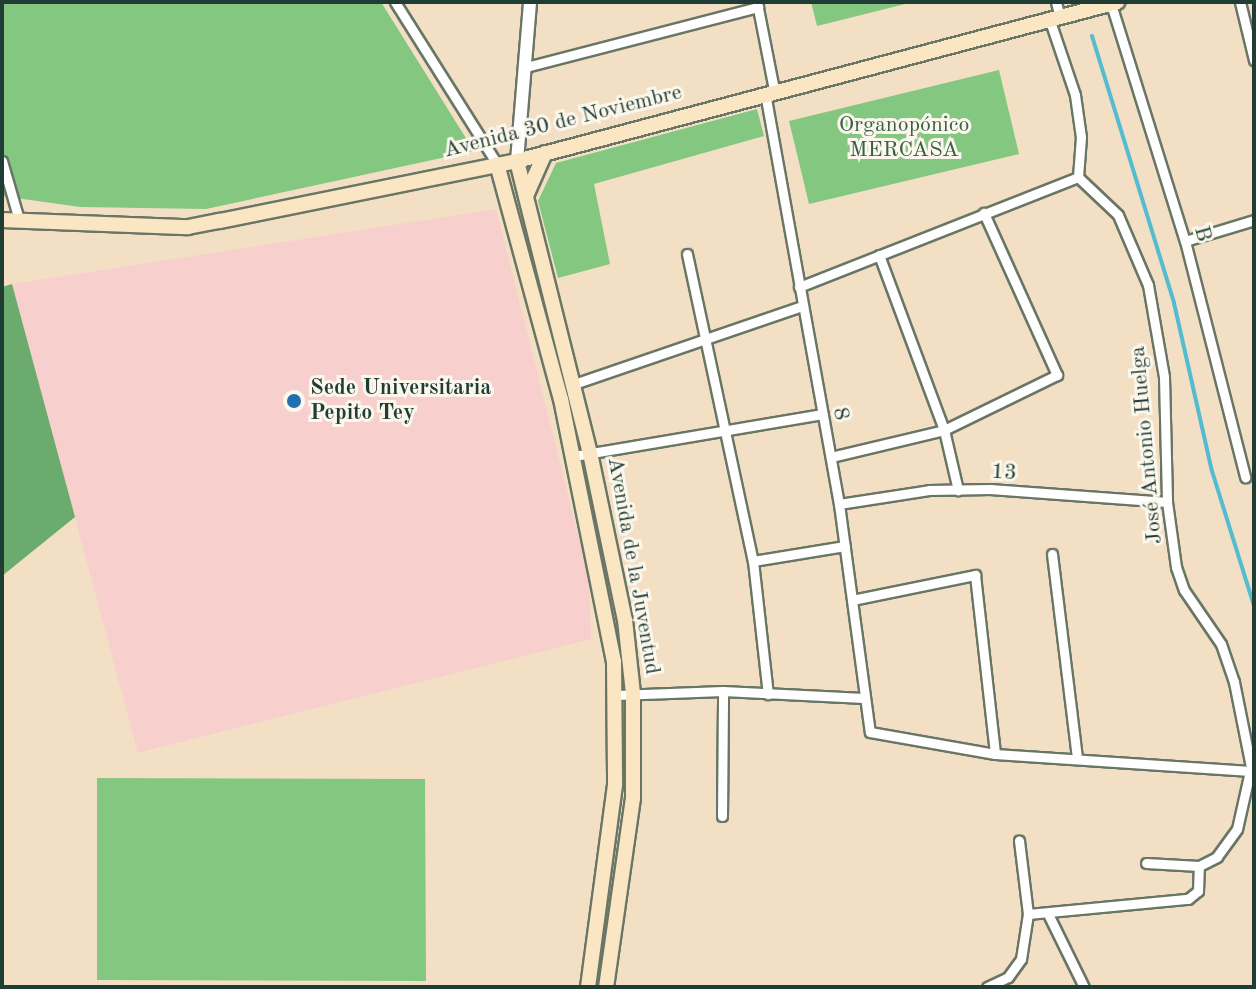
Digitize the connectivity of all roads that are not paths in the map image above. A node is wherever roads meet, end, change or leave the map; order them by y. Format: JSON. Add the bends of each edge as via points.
{"nodes":[{"id":1,"x":395,"y":2,"type":"edge"},
{"id":2,"x":530,"y":2,"type":"edge"},
{"id":3,"x":1056,"y":2,"type":"edge"},
{"id":4,"x":1240,"y":2,"type":"edge"},
{"id":5,"x":1114,"y":3,"type":"edge"},
{"id":6,"x":758,"y":5,"type":"edge"},
{"id":7,"x":1055,"y":19,"type":"junction"},
{"id":8,"x":1254,"y":60,"type":"edge"},
{"id":9,"x":526,"y":67,"type":"junction"},
{"id":10,"x":769,"y":91,"type":"junction"},
{"id":11,"x":545,"y":153,"type":"junction"},
{"id":12,"x":2,"y":161,"type":"edge"},
{"id":13,"x":517,"y":161,"type":"junction"},
{"id":14,"x":497,"y":164,"type":"junction"},
{"id":15,"x":471,"y":170,"type":"junction"},
{"id":16,"x":1078,"y":177,"type":"junction"},
{"id":17,"x":503,"y":188,"type":"junction"},
{"id":18,"x":526,"y":197,"type":"junction"},
{"id":19,"x":984,"y":213,"type":"junction"},
{"id":20,"x":9,"y":219,"type":"edge"},
{"id":21,"x":1254,"y":220,"type":"edge"},
{"id":22,"x":1185,"y":241,"type":"junction"},
{"id":23,"x":687,"y":254,"type":"dead end"},
{"id":24,"x":879,"y":255,"type":"junction"},
{"id":25,"x":799,"y":287,"type":"junction"},
{"id":26,"x":802,"y":306,"type":"junction"},
{"id":27,"x":706,"y":342,"type":"junction"},
{"id":28,"x":574,"y":384,"type":"junction"},
{"id":29,"x":822,"y":414,"type":"junction"},
{"id":30,"x":726,"y":428,"type":"junction"},
{"id":31,"x":944,"y":430,"type":"junction"},
{"id":32,"x":590,"y":453,"type":"junction"},
{"id":33,"x":574,"y":456,"type":"junction"},
{"id":34,"x":831,"y":457,"type":"junction"},
{"id":35,"x":1245,"y":477,"type":"dead end"},
{"id":36,"x":958,"y":490,"type":"junction"},
{"id":37,"x":1167,"y":502,"type":"junction"},
{"id":38,"x":839,"y":504,"type":"junction"},
{"id":39,"x":845,"y":546,"type":"junction"},
{"id":40,"x":1052,"y":554,"type":"dead end"},
{"id":41,"x":753,"y":561,"type":"junction"},
{"id":42,"x":852,"y":600,"type":"junction"},
{"id":43,"x":625,"y":620,"type":"junction"},
{"id":44,"x":609,"y":622,"type":"junction"},
{"id":45,"x":723,"y":691,"type":"junction"},
{"id":46,"x":633,"y":694,"type":"junction"},
{"id":47,"x":768,"y":694,"type":"junction"},
{"id":48,"x":617,"y":695,"type":"junction"},
{"id":49,"x":864,"y":698,"type":"junction"},
{"id":50,"x":995,"y":754,"type":"junction"},
{"id":51,"x":1077,"y":758,"type":"junction"},
{"id":52,"x":1250,"y":771,"type":"junction"},
{"id":53,"x":1254,"y":782,"type":"edge"},
{"id":54,"x":722,"y":816,"type":"dead end"},
{"id":55,"x":1019,"y":841,"type":"dead end"},
{"id":56,"x":1146,"y":863,"type":"dead end"},
{"id":57,"x":1199,"y":866,"type":"junction"},
{"id":58,"x":1028,"y":914,"type":"junction"},
{"id":59,"x":1049,"y":916,"type":"junction"},
{"id":60,"x":588,"y":987,"type":"edge"},
{"id":61,"x":606,"y":987,"type":"edge"},
{"id":62,"x":987,"y":987,"type":"edge"},
{"id":63,"x":1084,"y":987,"type":"edge"}],
"edges":[{"from":1,"to":14,"type":"street"},
{"from":2,"to":9,"type":"street"},
{"from":3,"to":7,"type":"street"},
{"from":4,"to":8,"type":"street"},
{"from":5,"to":7,"type":"main road","name":"Avenida 30 de Noviembre"},
{"from":5,"to":22,"type":"street","name":"B"},
{"from":6,"to":9,"type":"street"},
{"from":6,"to":10,"type":"street","name":"8"},
{"from":7,"to":10,"type":"main road","name":"Avenida 30 de Noviembre"},
{"from":7,"to":16,"type":"street","via":[[1075,95],[1081,137]]},
{"from":9,"to":13,"type":"street"},
{"from":10,"to":11,"type":"main road","name":"Avenida 30 de Noviembre"},
{"from":10,"to":25,"type":"street","name":"8"},
{"from":11,"to":13,"type":"main road","name":"Avenida 30 de Noviembre"},
{"from":11,"to":18,"type":"main road"},
{"from":12,"to":20,"type":"street"},
{"from":13,"to":14,"type":"main road","name":"Avenida 30 de Noviembre"},
{"from":13,"to":18,"type":"main road","name":"Avenida de la Juventud"},
{"from":14,"to":15,"type":"main road","name":"Avenida 30 de Noviembre"},
{"from":14,"to":17,"type":"main road","name":"Avenida de la Juventud"},
{"from":15,"to":17,"type":"main road"},
{"from":15,"to":20,"type":"main road","name":"Avenida 30 de Noviembre","via":[[188,227]]},
{"from":16,"to":19,"type":"street"},
{"from":16,"to":37,"type":"street","name":"José Antonio Huelga","via":[[1118,215],[1148,285],[1164,377]]},
{"from":17,"to":33,"type":"main road","name":"Avenida de la Juventud"},
{"from":18,"to":28,"type":"main road","name":"Avenida de la Juventud"},
{"from":19,"to":24,"type":"street"},
{"from":19,"to":31,"type":"street","via":[[1057,375]]},
{"from":21,"to":22,"type":"street"},
{"from":22,"to":35,"type":"street","name":"B"},
{"from":23,"to":27,"type":"street"},
{"from":24,"to":25,"type":"street"},
{"from":24,"to":31,"type":"street"},
{"from":25,"to":26,"type":"street","name":"8"},
{"from":26,"to":27,"type":"street"},
{"from":26,"to":29,"type":"street","name":"8"},
{"from":27,"to":28,"type":"street"},
{"from":27,"to":30,"type":"street"},
{"from":28,"to":32,"type":"main road","name":"Avenida de la Juventud"},
{"from":29,"to":30,"type":"street"},
{"from":29,"to":34,"type":"street","name":"8"},
{"from":30,"to":32,"type":"street"},
{"from":30,"to":41,"type":"street"},
{"from":31,"to":34,"type":"street"},
{"from":31,"to":36,"type":"street"},
{"from":32,"to":33,"type":"street"},
{"from":32,"to":43,"type":"main road","name":"Avenida de la Juventud"},
{"from":33,"to":44,"type":"main road","name":"Avenida de la Juventud"},
{"from":34,"to":38,"type":"street","name":"8"},
{"from":36,"to":37,"type":"street","name":"13"},
{"from":36,"to":38,"type":"street","name":"13"},
{"from":37,"to":52,"type":"street","name":"José Antonio Huelga","via":[[1184,590],[1221,644],[1234,682]]},
{"from":38,"to":39,"type":"street","name":"8"},
{"from":39,"to":41,"type":"street"},
{"from":39,"to":42,"type":"street","name":"8"},
{"from":40,"to":51,"type":"street"},
{"from":41,"to":47,"type":"street"},
{"from":42,"to":49,"type":"street","name":"8"},
{"from":42,"to":50,"type":"street","via":[[975,575]]},
{"from":43,"to":44,"type":"main road"},
{"from":43,"to":46,"type":"main road","name":"Avenida de la Juventud"},
{"from":44,"to":48,"type":"main road","name":"Avenida de la Juventud"},
{"from":45,"to":46,"type":"street"},
{"from":45,"to":47,"type":"street"},
{"from":45,"to":54,"type":"street"},
{"from":46,"to":48,"type":"street"},
{"from":46,"to":61,"type":"main road","name":"Avenida de la Juventud","via":[[633,798]]},
{"from":47,"to":49,"type":"street"},
{"from":48,"to":60,"type":"main road","name":"Avenida de la Juventud","via":[[615,785]]},
{"from":49,"to":50,"type":"street","name":"8","via":[[865,722],[880,737]]},
{"from":50,"to":51,"type":"street"},
{"from":51,"to":52,"type":"street"},
{"from":52,"to":53,"type":"street","name":"José Antonio Huelga"},
{"from":52,"to":57,"type":"street","via":[[1233,838],[1217,857]]},
{"from":55,"to":58,"type":"street"},
{"from":56,"to":57,"type":"street"},
{"from":57,"to":59,"type":"street","via":[[1198,891],[1188,899]]},
{"from":58,"to":59,"type":"street"},
{"from":58,"to":62,"type":"street","via":[[1021,959],[1008,977]]},
{"from":59,"to":63,"type":"street"}]}
